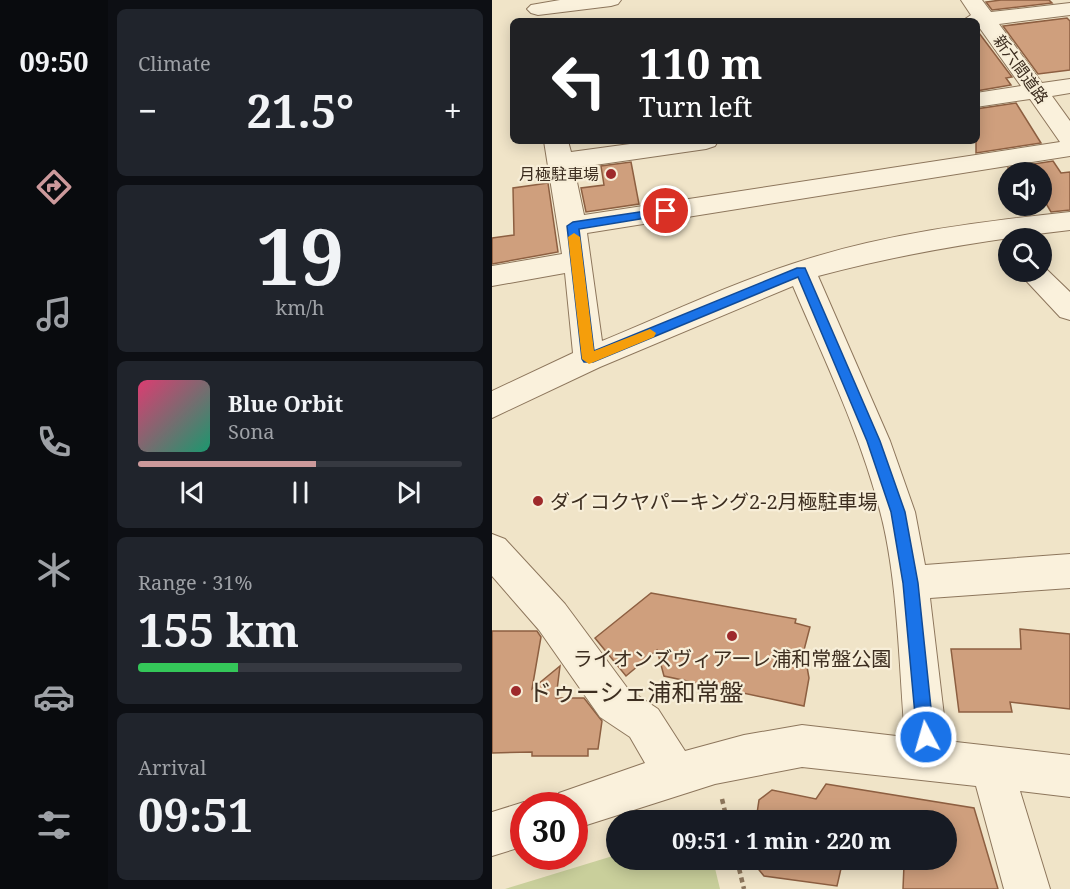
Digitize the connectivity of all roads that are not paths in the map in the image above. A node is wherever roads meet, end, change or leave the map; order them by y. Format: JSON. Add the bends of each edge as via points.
{"nodes":[{"id":1,"x":610,"y":0,"type":"edge"},
{"id":2,"x":971,"y":0,"type":"edge"},
{"id":3,"x":1070,"y":9,"type":"edge"},
{"id":4,"x":538,"y":10,"type":"edge"},
{"id":5,"x":978,"y":18,"type":"edge"},
{"id":6,"x":980,"y":20,"type":"edge"},
{"id":7,"x":980,"y":21,"type":"edge"},
{"id":8,"x":1070,"y":86,"type":"edge"},
{"id":9,"x":1036,"y":91,"type":"junction"},
{"id":10,"x":980,"y":99,"type":"edge"},
{"id":11,"x":1070,"y":138,"type":"edge"},
{"id":12,"x":662,"y":144,"type":"edge"},
{"id":13,"x":1070,"y":148,"type":"edge"},
{"id":14,"x":558,"y":151,"type":"edge"},
{"id":15,"x":1070,"y":221,"type":"edge"},
{"id":16,"x":573,"y":226,"type":"junction"},
{"id":17,"x":1042,"y":228,"type":"edge"},
{"id":18,"x":998,"y":239,"type":"edge"},
{"id":19,"x":577,"y":261,"type":"junction"},
{"id":20,"x":801,"y":271,"type":"junction"},
{"id":21,"x":492,"y":276,"type":"edge"},
{"id":22,"x":1042,"y":282,"type":"edge"},
{"id":23,"x":1070,"y":309,"type":"edge"},
{"id":24,"x":589,"y":359,"type":"junction"},
{"id":25,"x":492,"y":405,"type":"edge"},
{"id":26,"x":492,"y":550,"type":"edge"},
{"id":27,"x":1070,"y":571,"type":"edge"},
{"id":28,"x":910,"y":583,"type":"junction"},
{"id":29,"x":928,"y":759,"type":"junction"},
{"id":30,"x":992,"y":767,"type":"junction"},
{"id":31,"x":676,"y":774,"type":"junction"},
{"id":32,"x":1070,"y":776,"type":"edge"},
{"id":33,"x":588,"y":803,"type":"edge"},
{"id":34,"x":510,"y":828,"type":"edge"},
{"id":35,"x":492,"y":834,"type":"edge"},
{"id":36,"x":1027,"y":889,"type":"edge"}],
"edges":[{"from":1,"to":4,"type":"street"},
{"from":2,"to":5,"type":"street","name":"新六間道路"},
{"from":3,"to":6,"type":"street"},
{"from":7,"to":9,"type":"street","name":"新六間道路"},
{"from":8,"to":9,"type":"street"},
{"from":9,"to":10,"type":"street"},
{"from":9,"to":11,"type":"street","name":"新六間道路"},
{"from":12,"to":14,"type":"street"},
{"from":13,"to":16,"type":"street"},
{"from":14,"to":16,"type":"street"},
{"from":15,"to":17,"type":"street"},
{"from":16,"to":19,"type":"street"},
{"from":18,"to":20,"type":"street","via":[[868,253]]},
{"from":19,"to":21,"type":"street"},
{"from":19,"to":24,"type":"street"},
{"from":20,"to":24,"type":"street"},
{"from":20,"to":28,"type":"street","via":[[874,441],[898,512]]},
{"from":22,"to":23,"type":"street"},
{"from":24,"to":25,"type":"street"},
{"from":26,"to":31,"type":"street","via":[[552,617],[614,703],[644,723]]},
{"from":27,"to":28,"type":"street"},
{"from":28,"to":29,"type":"street"},
{"from":29,"to":30,"type":"street"},
{"from":29,"to":31,"type":"street","via":[[802,746],[767,750]]},
{"from":30,"to":32,"type":"street"},
{"from":30,"to":36,"type":"street"},
{"from":31,"to":33,"type":"street"},
{"from":34,"to":35,"type":"street"}]}
